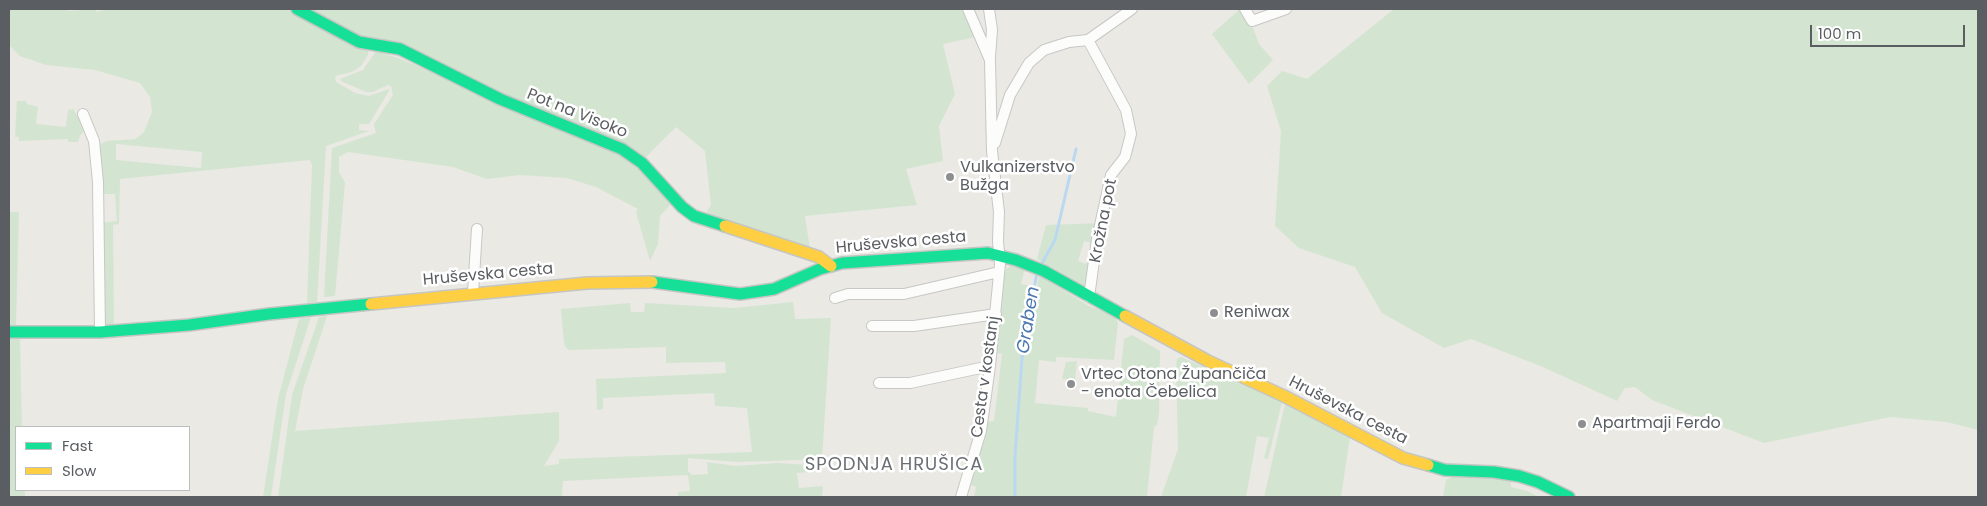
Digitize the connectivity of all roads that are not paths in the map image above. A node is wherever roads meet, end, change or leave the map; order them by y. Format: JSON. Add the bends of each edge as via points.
{"nodes":[{"id":1,"x":297,"y":9,"type":"edge"},
{"id":2,"x":968,"y":9,"type":"edge"},
{"id":3,"x":989,"y":9,"type":"edge"},
{"id":4,"x":1132,"y":9,"type":"edge"},
{"id":5,"x":1246,"y":9,"type":"edge"},
{"id":6,"x":1286,"y":9,"type":"edge"},
{"id":7,"x":1123,"y":12,"type":"edge"},
{"id":8,"x":1088,"y":40,"type":"junction"},
{"id":9,"x":990,"y":60,"type":"junction"},
{"id":10,"x":83,"y":114,"type":"dead end"},
{"id":11,"x":992,"y":151,"type":"junction"},
{"id":12,"x":477,"y":229,"type":"dead end"},
{"id":13,"x":999,"y":255,"type":"junction"},
{"id":14,"x":831,"y":266,"type":"junction"},
{"id":15,"x":999,"y":272,"type":"junction"},
{"id":16,"x":473,"y":293,"type":"junction"},
{"id":17,"x":1089,"y":297,"type":"junction"},
{"id":18,"x":836,"y":298,"type":"dead end"},
{"id":19,"x":996,"y":314,"type":"junction"},
{"id":20,"x":872,"y":326,"type":"dead end"},
{"id":21,"x":9,"y":332,"type":"edge"},
{"id":22,"x":100,"y":332,"type":"junction"},
{"id":23,"x":990,"y":366,"type":"junction"},
{"id":24,"x":879,"y":383,"type":"dead end"},
{"id":25,"x":962,"y":497,"type":"edge"},
{"id":26,"x":1569,"y":497,"type":"edge"}],
"edges":[{"from":1,"to":14,"type":"street","name":"Pot na Visoko","via":[[359,42],[400,49],[500,100],[622,149],[642,163],[694,216],[819,257]]},
{"from":2,"to":9,"type":"street"},
{"from":3,"to":9,"type":"street","via":[[992,30]]},
{"from":4,"to":7,"type":"street"},
{"from":5,"to":6,"type":"street","via":[[1252,22]]},
{"from":7,"to":8,"type":"street"},
{"from":8,"to":11,"type":"street","via":[[1044,50],[1029,62],[1010,95]]},
{"from":8,"to":17,"type":"street","name":"Krožna pot","via":[[1126,110],[1131,134],[1125,157],[1111,175]]},
{"from":9,"to":11,"type":"street"},
{"from":10,"to":22,"type":"street","via":[[94,141],[98,182]]},
{"from":11,"to":13,"type":"street","via":[[999,212]]},
{"from":12,"to":16,"type":"street"},
{"from":13,"to":14,"type":"street","name":"Hruševska cesta","via":[[978,252]]},
{"from":13,"to":15,"type":"street","name":"Cesta v kostanj"},
{"from":13,"to":17,"type":"street","name":"Hruševska cesta","via":[[1040,269]]},
{"from":14,"to":16,"type":"street","name":"Hruševska cesta","via":[[774,289],[740,294],[636,281]]},
{"from":15,"to":18,"type":"street","via":[[904,294],[848,294]]},
{"from":15,"to":19,"type":"street","name":"Cesta v kostanj"},
{"from":16,"to":22,"type":"street","name":"Hruševska cesta"},
{"from":17,"to":26,"type":"street","name":"Hruševska cesta","via":[[1208,361],[1403,458],[1444,470],[1524,477]]},
{"from":19,"to":20,"type":"street","via":[[914,326]]},
{"from":19,"to":23,"type":"street","name":"Cesta v kostanj"},
{"from":21,"to":22,"type":"street","name":"Hruševska cesta"},
{"from":23,"to":24,"type":"street","via":[[910,383]]},
{"from":23,"to":25,"type":"street","name":"Cesta v kostanj","via":[[980,431]]}]}
